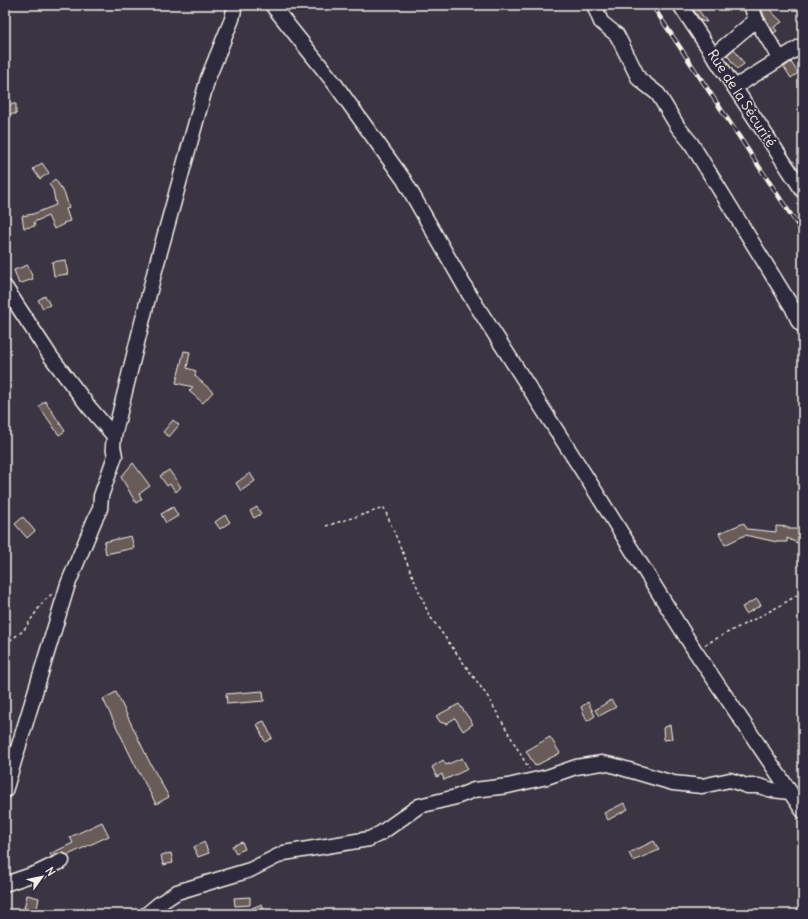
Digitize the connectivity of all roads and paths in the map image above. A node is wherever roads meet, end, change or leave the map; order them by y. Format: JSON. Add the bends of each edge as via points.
{"nodes":[{"id":1,"x":236,"y":5,"type":"edge"},
{"id":2,"x":272,"y":5,"type":"edge"},
{"id":3,"x":594,"y":5,"type":"edge"},
{"id":4,"x":680,"y":5,"type":"edge"},
{"id":5,"x":751,"y":5,"type":"edge"},
{"id":6,"x":756,"y":20,"type":"junction"},
{"id":7,"x":803,"y":45,"type":"edge"},
{"id":8,"x":714,"y":55,"type":"junction"},
{"id":9,"x":780,"y":59,"type":"junction"},
{"id":10,"x":735,"y":87,"type":"junction"},
{"id":11,"x":803,"y":191,"type":"edge"},
{"id":12,"x":5,"y":287,"type":"edge"},
{"id":13,"x":803,"y":326,"type":"edge"},
{"id":14,"x":114,"y":436,"type":"junction"},
{"id":15,"x":326,"y":526,"type":"dead end"},
{"id":16,"x":68,"y":584,"type":"junction"},
{"id":17,"x":803,"y":591,"type":"edge"},
{"id":18,"x":5,"y":644,"type":"edge"},
{"id":19,"x":695,"y":651,"type":"junction"},
{"id":20,"x":535,"y":780,"type":"junction"},
{"id":21,"x":5,"y":791,"type":"edge"},
{"id":22,"x":790,"y":792,"type":"junction"},
{"id":23,"x":803,"y":811,"type":"edge"},
{"id":24,"x":62,"y":861,"type":"dead end"},
{"id":25,"x":5,"y":884,"type":"edge"},
{"id":26,"x":147,"y":914,"type":"edge"}],
"edges":[{"from":1,"to":14,"type":"street","via":[[206,85],[155,270]]},
{"from":2,"to":19,"type":"street","via":[[335,84],[404,180],[469,294]]},
{"from":3,"to":13,"type":"street","via":[[601,22],[617,35],[639,79],[658,94],[678,128],[691,143]]},
{"from":4,"to":8,"type":"street","name":"Rue de la Sécurité"},
{"from":5,"to":6,"type":"street"},
{"from":6,"to":8,"type":"street"},
{"from":6,"to":9,"type":"street"},
{"from":7,"to":9,"type":"street"},
{"from":8,"to":10,"type":"street","name":"Rue de la Sécurité"},
{"from":9,"to":10,"type":"street"},
{"from":10,"to":11,"type":"street","name":"Rue de la Sécurité"},
{"from":12,"to":14,"type":"street","via":[[51,357]]},
{"from":14,"to":16,"type":"street","via":[[115,456],[101,496],[100,509]]},
{"from":15,"to":20,"type":"path","via":[[384,508],[429,615],[488,697]]},
{"from":16,"to":18,"type":"path","via":[[56,590],[43,602],[23,631]]},
{"from":16,"to":21,"type":"street"},
{"from":17,"to":19,"type":"path","via":[[777,608]]},
{"from":19,"to":22,"type":"street"},
{"from":20,"to":22,"type":"street","via":[[576,767],[602,763],[673,783],[702,786],[730,780],[747,786]]},
{"from":20,"to":26,"type":"street","via":[[474,790],[420,806],[369,839],[284,853],[250,870],[177,892]]},
{"from":22,"to":23,"type":"street"},
{"from":24,"to":25,"type":"street"}]}
